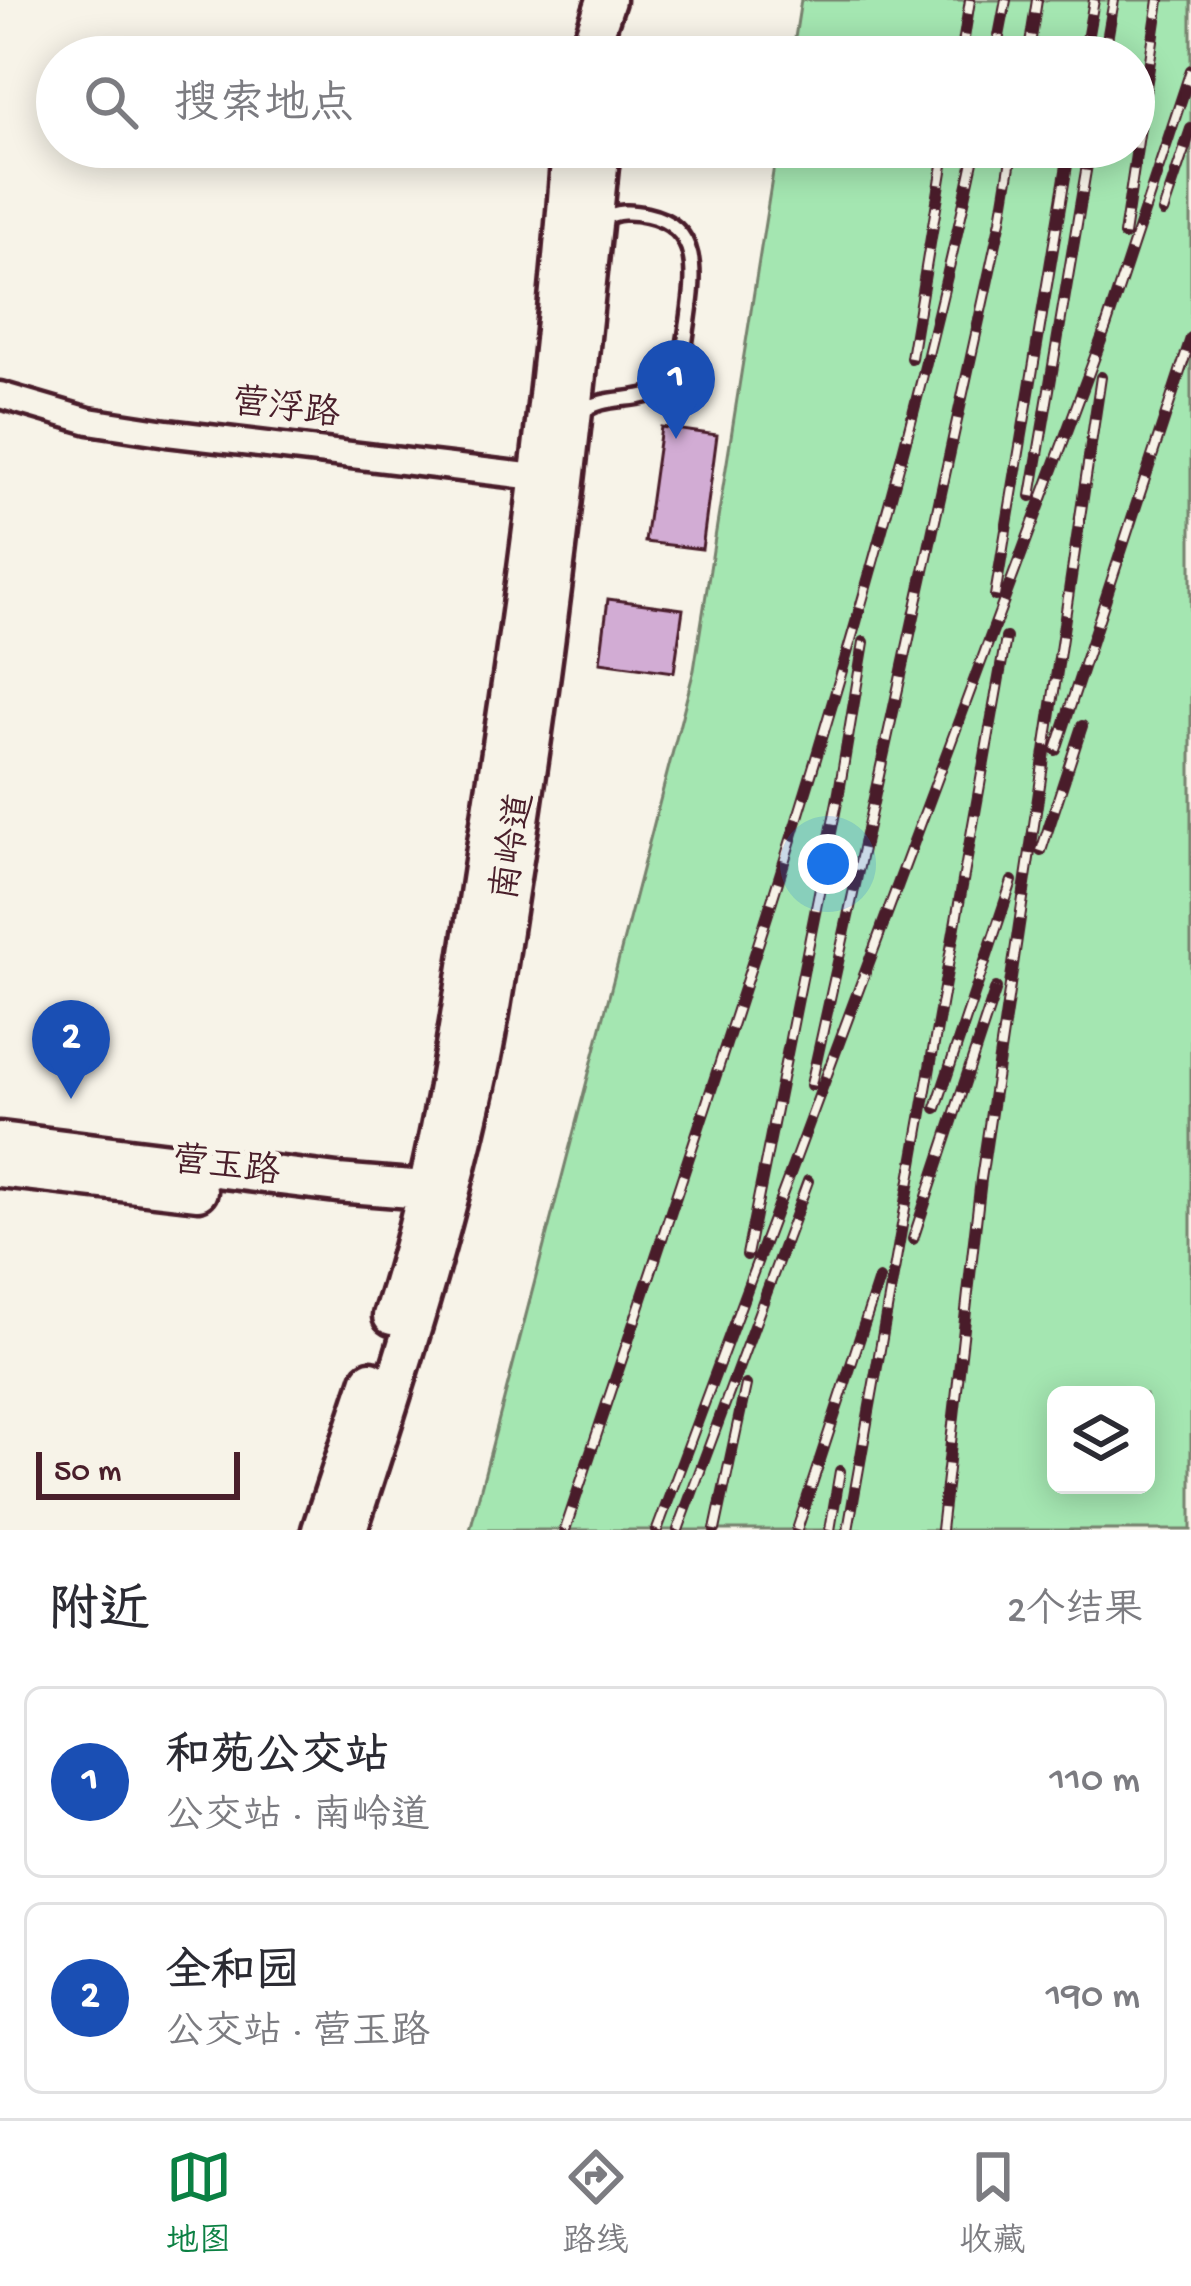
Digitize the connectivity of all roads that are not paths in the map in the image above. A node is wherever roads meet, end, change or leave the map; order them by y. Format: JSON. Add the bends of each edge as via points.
{"nodes":[{"id":1,"x":609,"y":0,"type":"edge"},
{"id":2,"x":595,"y":36,"type":"edge"},
{"id":3,"x":610,"y":36,"type":"edge"},
{"id":4,"x":569,"y":168,"type":"edge"},
{"id":5,"x":599,"y":168,"type":"edge"},
{"id":6,"x":593,"y":226,"type":"junction"},
{"id":7,"x":558,"y":308,"type":"junction"},
{"id":8,"x":0,"y":395,"type":"edge"},
{"id":9,"x":573,"y":423,"type":"junction"},
{"id":10,"x":552,"y":479,"type":"junction"},
{"id":11,"x":457,"y":1110,"type":"junction"},
{"id":12,"x":0,"y":1142,"type":"edge"},
{"id":13,"x":0,"y":1168,"type":"edge"},
{"id":14,"x":334,"y":1194,"type":"junction"},
{"id":15,"x":431,"y":1196,"type":"junction"},
{"id":16,"x":321,"y":1530,"type":"edge"},
{"id":17,"x":348,"y":1530,"type":"edge"}],
"edges":[{"from":1,"to":2,"type":"street"},
{"from":1,"to":3,"type":"street"},
{"from":4,"to":7,"type":"street","name":"南岭道"},
{"from":5,"to":6,"type":"street","name":"南岭道"},
{"from":6,"to":7,"type":"lane"},
{"from":6,"to":9,"type":"street","name":"南岭道"},
{"from":6,"to":9,"type":"lane","via":[[617,212],[658,218],[686,242],[695,271],[673,377],[652,395],[596,402]]},
{"from":7,"to":10,"type":"street","name":"南岭道"},
{"from":8,"to":10,"type":"street","name":"营浮路","via":[[167,433]]},
{"from":9,"to":10,"type":"street","name":"南岭道"},
{"from":10,"to":11,"type":"street","name":"南岭道","via":[[503,745]]},
{"from":11,"to":14,"type":"street","via":[[409,1160]]},
{"from":11,"to":15,"type":"street","name":"南岭道"},
{"from":12,"to":14,"type":"street","name":"营玉路"},
{"from":13,"to":14,"type":"street","name":"营玉路"},
{"from":14,"to":15,"type":"street","name":"营玉路"},
{"from":15,"to":16,"type":"street","name":"南岭道"},
{"from":15,"to":17,"type":"street","name":"南岭道"}]}
